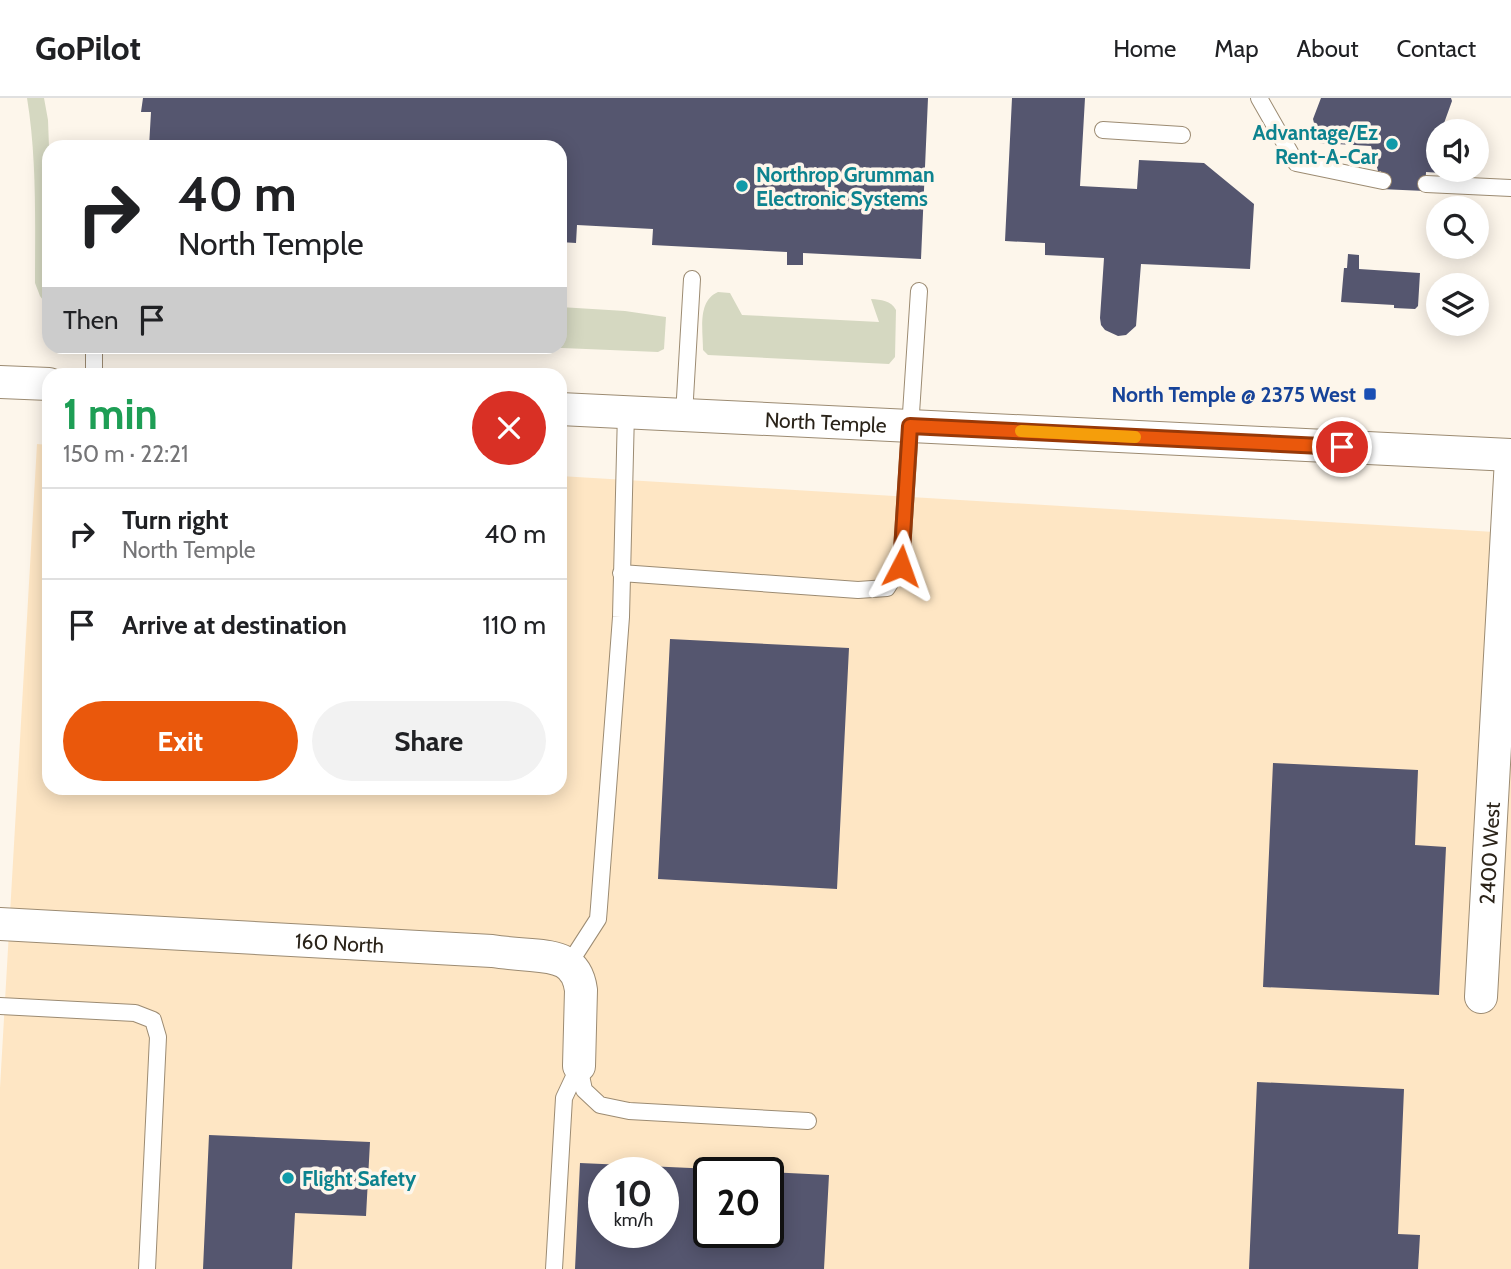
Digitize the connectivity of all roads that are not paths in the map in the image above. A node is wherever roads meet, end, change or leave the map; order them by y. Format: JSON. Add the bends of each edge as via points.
{"nodes":[{"id":1,"x":1259,"y":98,"type":"edge"},
{"id":2,"x":1103,"y":130,"type":"dead end"},
{"id":3,"x":1182,"y":135,"type":"dead end"},
{"id":4,"x":1383,"y":181,"type":"dead end"},
{"id":5,"x":1426,"y":184,"type":"dead end"},
{"id":6,"x":1511,"y":188,"type":"edge"},
{"id":7,"x":692,"y":279,"type":"dead end"},
{"id":8,"x":919,"y":290,"type":"dead end"},
{"id":9,"x":0,"y":382,"type":"edge"},
{"id":10,"x":42,"y":384,"type":"edge"},
{"id":11,"x":567,"y":409,"type":"edge"},
{"id":12,"x":626,"y":412,"type":"junction"},
{"id":13,"x":684,"y":415,"type":"junction"},
{"id":14,"x":910,"y":426,"type":"junction"},
{"id":15,"x":1511,"y":457,"type":"edge"},
{"id":16,"x":621,"y":573,"type":"junction"},
{"id":17,"x":0,"y":924,"type":"edge"},
{"id":18,"x":569,"y":964,"type":"junction"},
{"id":19,"x":1481,"y":997,"type":"dead end"},
{"id":20,"x":0,"y":1006,"type":"edge"},
{"id":21,"x":579,"y":1066,"type":"junction"},
{"id":22,"x":808,"y":1121,"type":"dead end"},
{"id":23,"x":147,"y":1269,"type":"edge"},
{"id":24,"x":554,"y":1269,"type":"edge"}],
"edges":[{"from":1,"to":4,"type":"lane","via":[[1296,163]]},
{"from":2,"to":3,"type":"lane"},
{"from":5,"to":6,"type":"lane"},
{"from":7,"to":13,"type":"lane"},
{"from":8,"to":14,"type":"lane"},
{"from":9,"to":10,"type":"street"},
{"from":11,"to":12,"type":"street","name":"North Temple"},
{"from":12,"to":13,"type":"street","name":"North Temple"},
{"from":12,"to":16,"type":"lane"},
{"from":13,"to":14,"type":"street","name":"North Temple"},
{"from":14,"to":15,"type":"street","name":"North Temple"},
{"from":14,"to":16,"type":"lane","via":[[901,566],[887,588],[858,590]]},
{"from":15,"to":19,"type":"street","name":"2400 West"},
{"from":16,"to":18,"type":"lane","via":[[620,643],[598,919]]},
{"from":17,"to":18,"type":"street","name":"160 North","via":[[492,951],[550,957]]},
{"from":18,"to":21,"type":"street","via":[[580,979]]},
{"from":20,"to":23,"type":"lane","via":[[135,1013],[153,1020],[159,1037]]},
{"from":21,"to":22,"type":"lane","via":[[584,1090],[600,1105],[629,1111]]},
{"from":21,"to":24,"type":"lane","via":[[564,1098]]}]}
